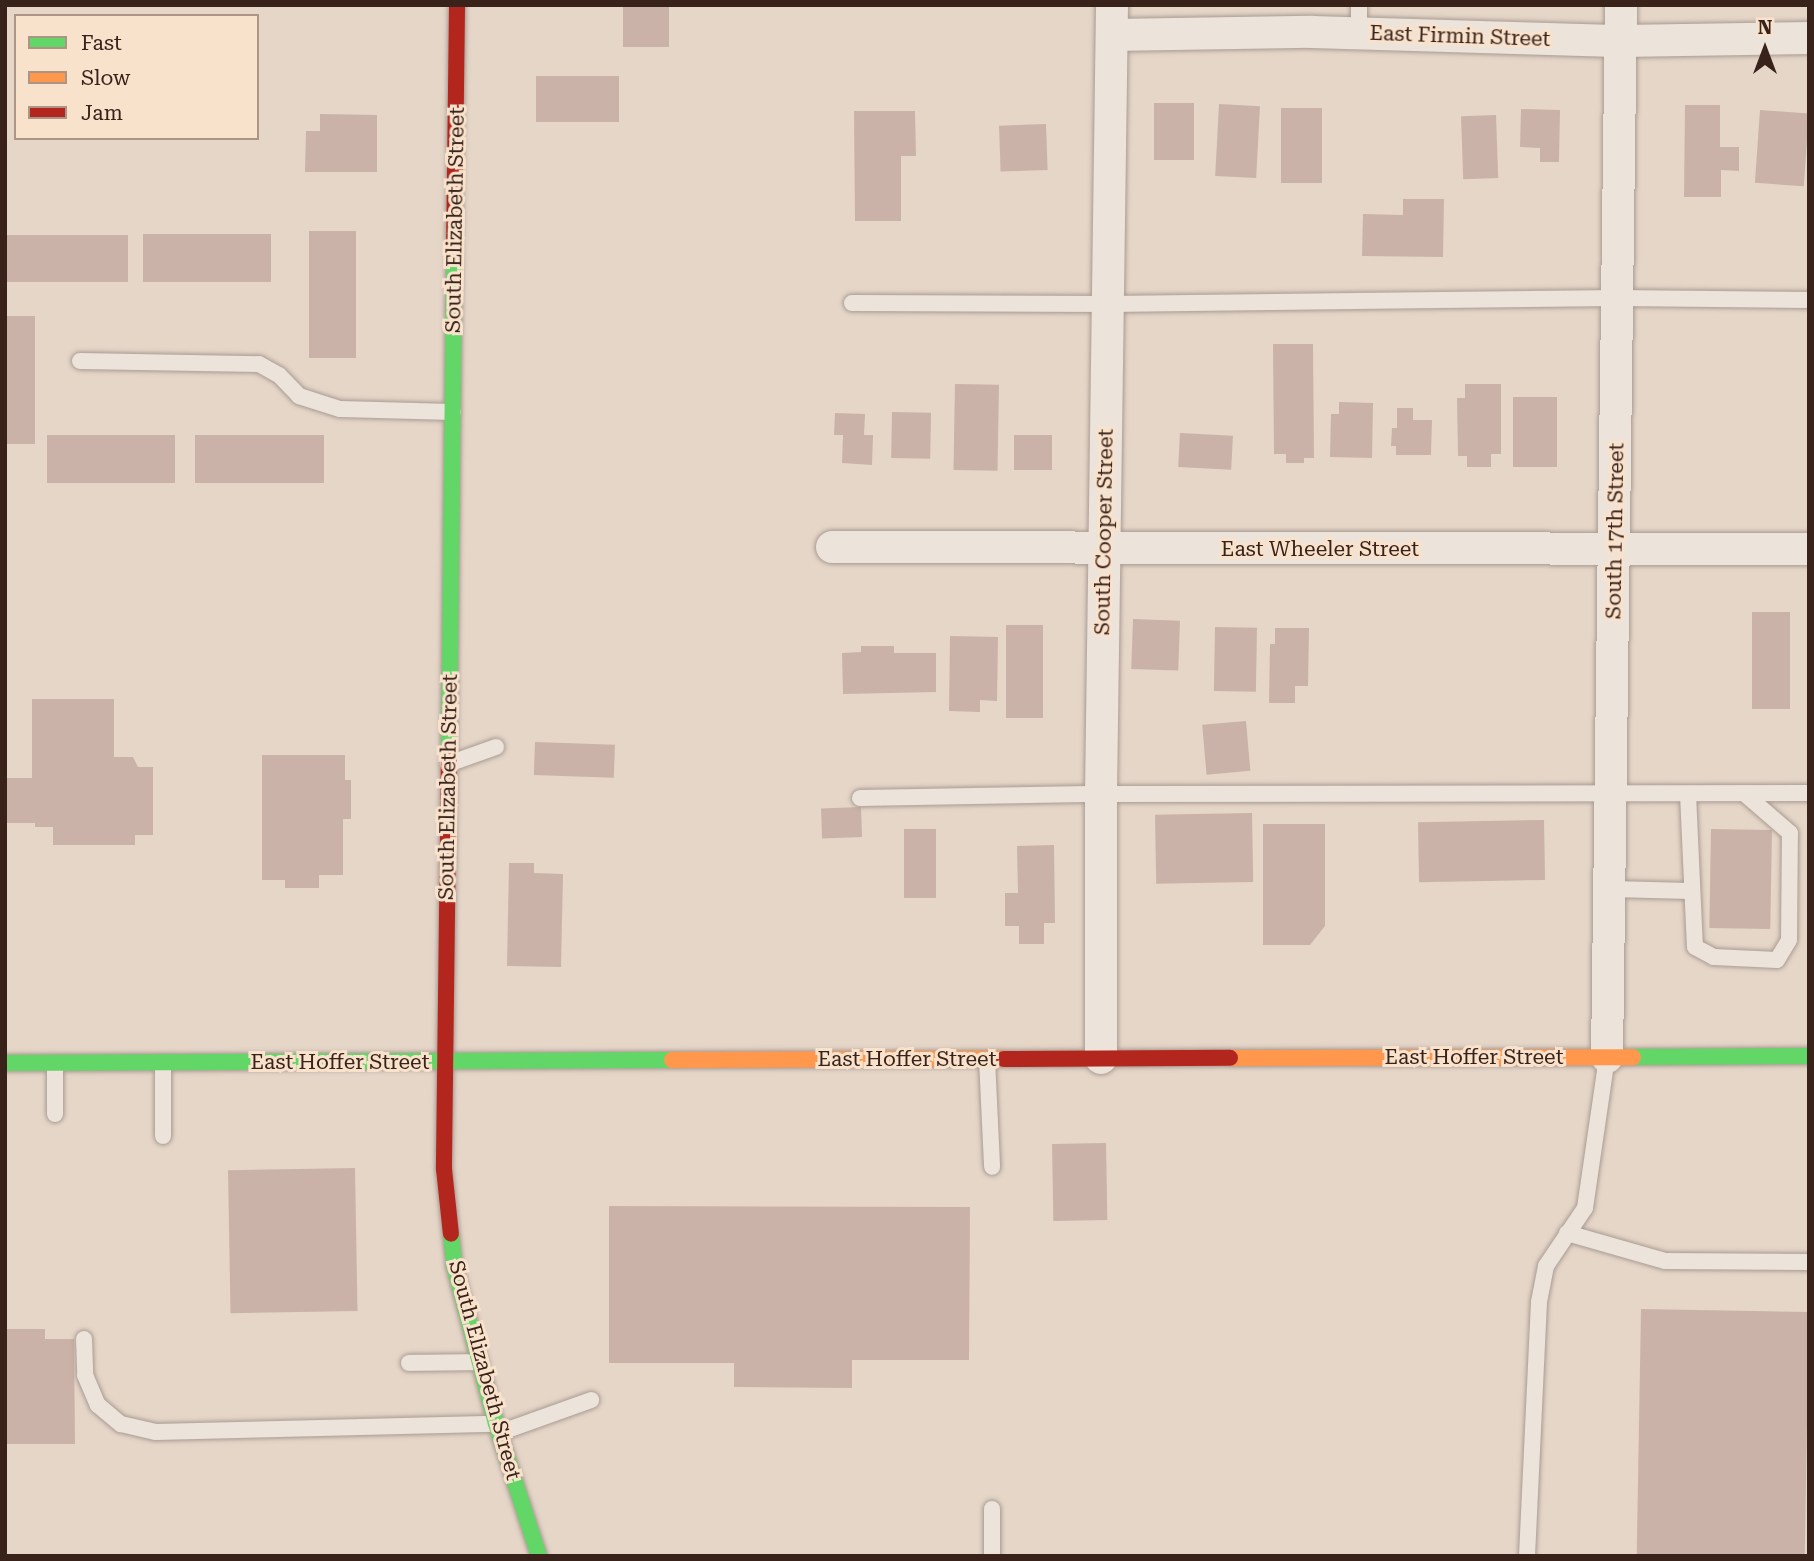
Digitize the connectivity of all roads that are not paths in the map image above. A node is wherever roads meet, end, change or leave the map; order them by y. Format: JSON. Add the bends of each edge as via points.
{"nodes":[{"id":1,"x":457,"y":5,"type":"edge"},
{"id":2,"x":1621,"y":5,"type":"edge"},
{"id":3,"x":1359,"y":19,"type":"edge"},
{"id":4,"x":1112,"y":20,"type":"edge"},
{"id":5,"x":1809,"y":38,"type":"edge"},
{"id":6,"x":1621,"y":41,"type":"junction"},
{"id":7,"x":1617,"y":298,"type":"junction"},
{"id":8,"x":1809,"y":300,"type":"edge"},
{"id":9,"x":852,"y":303,"type":"dead end"},
{"id":10,"x":1108,"y":304,"type":"junction"},
{"id":11,"x":80,"y":360,"type":"dead end"},
{"id":12,"x":453,"y":412,"type":"junction"},
{"id":13,"x":832,"y":547,"type":"dead end"},
{"id":14,"x":1104,"y":549,"type":"junction"},
{"id":15,"x":1809,"y":549,"type":"edge"},
{"id":16,"x":1615,"y":550,"type":"junction"},
{"id":17,"x":496,"y":747,"type":"dead end"},
{"id":18,"x":448,"y":764,"type":"junction"},
{"id":19,"x":1809,"y":793,"type":"edge"},
{"id":20,"x":1101,"y":794,"type":"junction"},
{"id":21,"x":1688,"y":794,"type":"junction"},
{"id":22,"x":1745,"y":794,"type":"junction"},
{"id":23,"x":1612,"y":796,"type":"junction"},
{"id":24,"x":860,"y":798,"type":"dead end"},
{"id":25,"x":1610,"y":889,"type":"junction"},
{"id":26,"x":1692,"y":891,"type":"junction"},
{"id":27,"x":1809,"y":1056,"type":"edge"},
{"id":28,"x":1607,"y":1057,"type":"junction"},
{"id":29,"x":1101,"y":1058,"type":"junction"},
{"id":30,"x":987,"y":1059,"type":"junction"},
{"id":31,"x":444,"y":1062,"type":"junction"},
{"id":32,"x":5,"y":1063,"type":"edge"},
{"id":33,"x":55,"y":1063,"type":"junction"},
{"id":34,"x":163,"y":1063,"type":"junction"},
{"id":35,"x":55,"y":1114,"type":"dead end"},
{"id":36,"x":163,"y":1136,"type":"dead end"},
{"id":37,"x":992,"y":1167,"type":"dead end"},
{"id":38,"x":1567,"y":1233,"type":"junction"},
{"id":39,"x":1809,"y":1262,"type":"edge"},
{"id":40,"x":84,"y":1339,"type":"dead end"},
{"id":41,"x":480,"y":1362,"type":"junction"},
{"id":42,"x":409,"y":1363,"type":"dead end"},
{"id":43,"x":592,"y":1400,"type":"dead end"},
{"id":44,"x":497,"y":1428,"type":"junction"},
{"id":45,"x":992,"y":1509,"type":"dead end"},
{"id":46,"x":539,"y":1556,"type":"edge"},
{"id":47,"x":992,"y":1556,"type":"edge"},
{"id":48,"x":1527,"y":1556,"type":"edge"}],
"edges":[{"from":1,"to":12,"type":"street","name":"South Elizabeth Street"},
{"from":2,"to":6,"type":"street","name":"South 17th Street"},
{"from":3,"to":4,"type":"street","name":"East Firmin Street"},
{"from":3,"to":6,"type":"street","name":"East Firmin Street"},
{"from":4,"to":10,"type":"street","name":"South Cooper Street"},
{"from":5,"to":6,"type":"street","name":"East Firmin Street"},
{"from":6,"to":7,"type":"street","name":"South 17th Street"},
{"from":7,"to":8,"type":"lane"},
{"from":7,"to":10,"type":"lane"},
{"from":7,"to":16,"type":"street","name":"South 17th Street"},
{"from":9,"to":10,"type":"lane"},
{"from":10,"to":14,"type":"street","name":"South Cooper Street"},
{"from":11,"to":12,"type":"lane","via":[[259,364],[279,375],[299,396],[340,409]]},
{"from":12,"to":18,"type":"street","name":"South Elizabeth Street"},
{"from":13,"to":14,"type":"street","name":"East Wheeler Street"},
{"from":14,"to":16,"type":"street","name":"East Wheeler Street"},
{"from":14,"to":20,"type":"street","name":"South Cooper Street"},
{"from":15,"to":16,"type":"street","name":"East Wheeler Street"},
{"from":16,"to":23,"type":"street","name":"South 17th Street"},
{"from":17,"to":18,"type":"lane"},
{"from":18,"to":31,"type":"street","name":"South Elizabeth Street"},
{"from":19,"to":22,"type":"lane"},
{"from":20,"to":23,"type":"lane"},
{"from":20,"to":24,"type":"lane"},
{"from":20,"to":29,"type":"street","name":"South Cooper Street"},
{"from":21,"to":22,"type":"lane"},
{"from":21,"to":23,"type":"lane"},
{"from":21,"to":26,"type":"lane"},
{"from":22,"to":26,"type":"lane","via":[[1790,834],[1788,940],[1777,960],[1714,957],[1695,947]]},
{"from":23,"to":25,"type":"street","name":"South 17th Street"},
{"from":25,"to":26,"type":"lane"},
{"from":25,"to":28,"type":"street","name":"South 17th Street"},
{"from":27,"to":28,"type":"street","name":"East Hoffer Street"},
{"from":28,"to":29,"type":"street","name":"East Hoffer Street"},
{"from":28,"to":38,"type":"lane","via":[[1585,1208]]},
{"from":29,"to":30,"type":"street","name":"East Hoffer Street"},
{"from":30,"to":31,"type":"street","name":"East Hoffer Street"},
{"from":30,"to":37,"type":"lane"},
{"from":31,"to":34,"type":"street","name":"East Hoffer Street"},
{"from":31,"to":41,"type":"street","name":"South Elizabeth Street","via":[[444,1169],[454,1265]]},
{"from":32,"to":33,"type":"street","name":"East Hoffer Street"},
{"from":33,"to":34,"type":"street","name":"East Hoffer Street"},
{"from":33,"to":35,"type":"lane"},
{"from":34,"to":36,"type":"lane"},
{"from":38,"to":39,"type":"lane","via":[[1665,1261]]},
{"from":38,"to":48,"type":"lane","via":[[1546,1266],[1539,1301]]},
{"from":40,"to":44,"type":"lane","via":[[85,1375],[98,1405],[121,1423],[156,1432]]},
{"from":41,"to":42,"type":"lane"},
{"from":41,"to":44,"type":"street","name":"South Elizabeth Street"},
{"from":43,"to":44,"type":"lane"},
{"from":44,"to":46,"type":"street","name":"South Elizabeth Street"},
{"from":45,"to":47,"type":"lane"}]}
